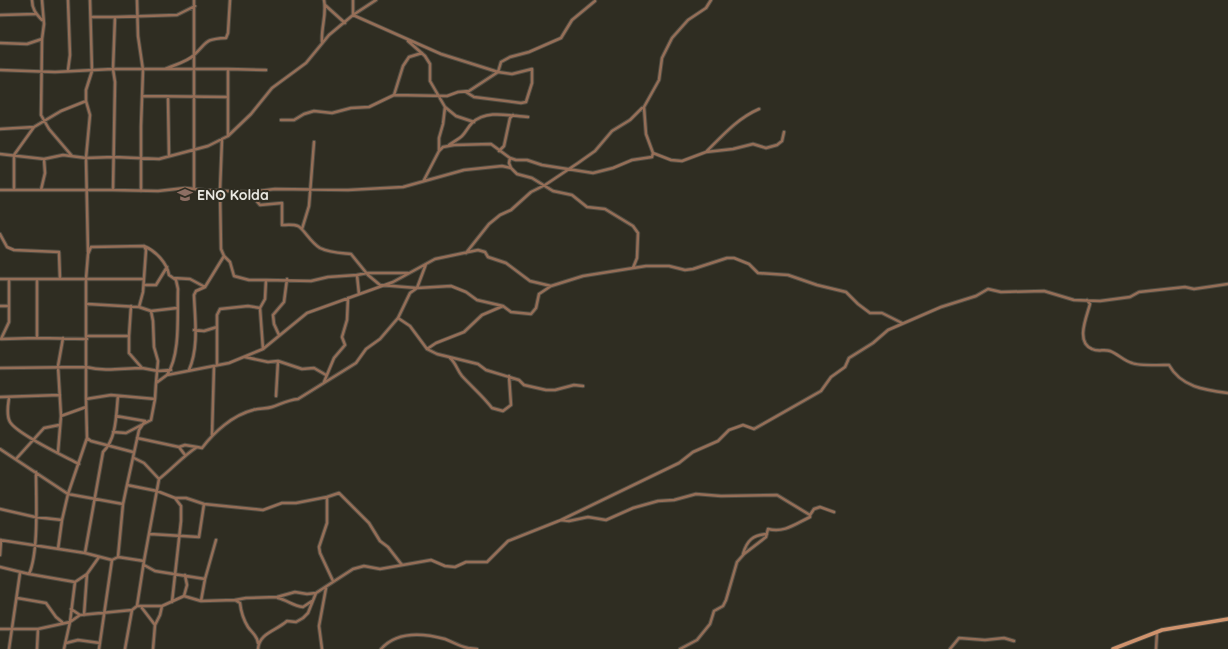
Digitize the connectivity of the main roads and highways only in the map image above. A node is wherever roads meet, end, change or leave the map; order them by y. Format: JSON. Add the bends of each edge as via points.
{"nodes":[{"id":1,"x":1228,"y":618,"type":"edge"},
{"id":2,"x":1113,"y":649,"type":"edge"}],
"edges":[{"from":1,"to":2,"type":"main road","via":[[1188,624]]}]}
